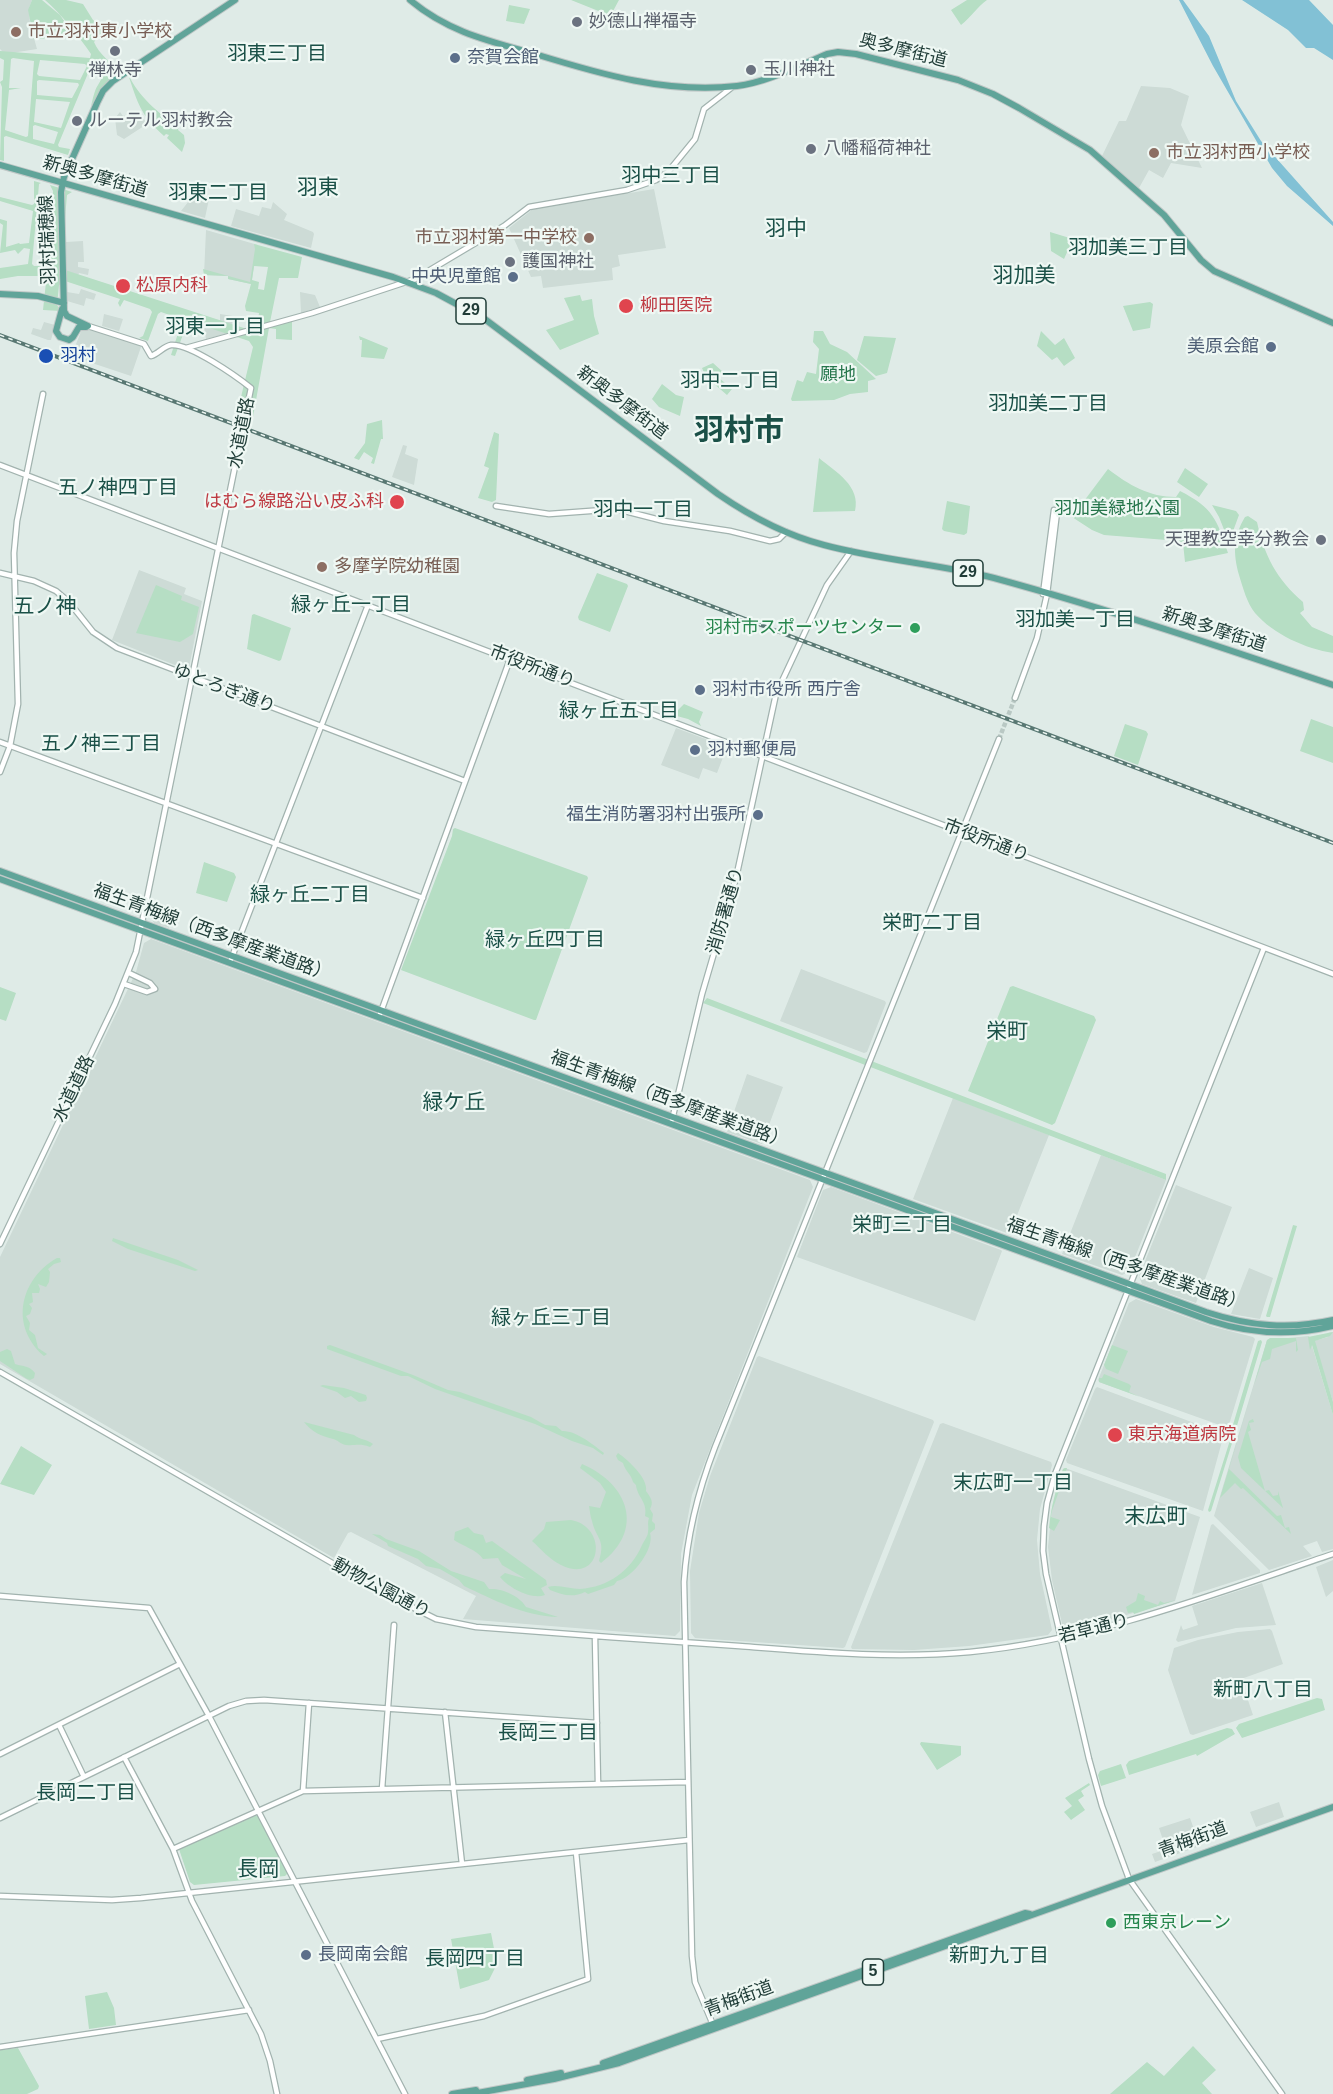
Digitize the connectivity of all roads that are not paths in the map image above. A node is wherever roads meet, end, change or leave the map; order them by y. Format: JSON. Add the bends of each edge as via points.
{"nodes":[{"id":1,"x":235,"y":0,"type":"edge"},
{"id":2,"x":411,"y":0,"type":"edge"},
{"id":3,"x":733,"y":86,"type":"junction"},
{"id":4,"x":0,"y":165,"type":"edge"},
{"id":5,"x":62,"y":183,"type":"junction"},
{"id":6,"x":407,"y":282,"type":"junction"},
{"id":7,"x":0,"y":294,"type":"edge"},
{"id":8,"x":64,"y":303,"type":"junction"},
{"id":9,"x":73,"y":319,"type":"junction"},
{"id":10,"x":1333,"y":322,"type":"edge"},
{"id":11,"x":88,"y":326,"type":"junction"},
{"id":12,"x":76,"y":330,"type":"junction"},
{"id":13,"x":186,"y":348,"type":"junction"},
{"id":14,"x":43,"y":394,"type":"dead end"},
{"id":15,"x":0,"y":465,"type":"edge"},
{"id":16,"x":25,"y":475,"type":"junction"},
{"id":17,"x":495,"y":506,"type":"dead end"},
{"id":18,"x":1056,"y":511,"type":"dead end"},
{"id":19,"x":786,"y":532,"type":"junction"},
{"id":20,"x":218,"y":548,"type":"junction"},
{"id":21,"x":850,"y":551,"type":"junction"},
{"id":22,"x":0,"y":573,"type":"edge"},
{"id":23,"x":15,"y":577,"type":"junction"},
{"id":24,"x":1045,"y":593,"type":"junction"},
{"id":25,"x":368,"y":605,"type":"junction"},
{"id":26,"x":510,"y":659,"type":"junction"},
{"id":27,"x":192,"y":677,"type":"junction"},
{"id":28,"x":1333,"y":685,"type":"edge"},
{"id":29,"x":1015,"y":698,"type":"tunnel mouth"},
{"id":30,"x":321,"y":726,"type":"junction"},
{"id":31,"x":999,"y":740,"type":"tunnel mouth"},
{"id":32,"x":0,"y":742,"type":"edge"},
{"id":33,"x":10,"y":746,"type":"junction"},
{"id":34,"x":763,"y":755,"type":"junction"},
{"id":35,"x":0,"y":772,"type":"edge"},
{"id":36,"x":465,"y":781,"type":"junction"},
{"id":37,"x":167,"y":803,"type":"junction"},
{"id":38,"x":961,"y":831,"type":"junction"},
{"id":39,"x":275,"y":843,"type":"junction"},
{"id":40,"x":0,"y":871,"type":"edge"},
{"id":41,"x":0,"y":879,"type":"edge"},
{"id":42,"x":423,"y":897,"type":"junction"},
{"id":43,"x":142,"y":927,"type":"junction"},
{"id":44,"x":1264,"y":948,"type":"junction"},
{"id":45,"x":231,"y":959,"type":"junction"},
{"id":46,"x":129,"y":974,"type":"junction"},
{"id":47,"x":1333,"y":974,"type":"edge"},
{"id":48,"x":124,"y":984,"type":"junction"},
{"id":49,"x":380,"y":1014,"type":"junction"},
{"id":50,"x":672,"y":1121,"type":"junction"},
{"id":51,"x":823,"y":1176,"type":"junction"},
{"id":52,"x":0,"y":1244,"type":"edge"},
{"id":53,"x":1129,"y":1288,"type":"junction"},
{"id":54,"x":1212,"y":1318,"type":"junction"},
{"id":55,"x":1333,"y":1320,"type":"edge"},
{"id":56,"x":1333,"y":1326,"type":"edge"},
{"id":57,"x":0,"y":1371,"type":"edge"},
{"id":58,"x":1333,"y":1554,"type":"edge"},
{"id":59,"x":0,"y":1596,"type":"edge"},
{"id":60,"x":394,"y":1625,"type":"dead end"},
{"id":61,"x":595,"y":1637,"type":"junction"},
{"id":62,"x":1060,"y":1638,"type":"junction"},
{"id":63,"x":685,"y":1643,"type":"junction"},
{"id":64,"x":846,"y":1654,"type":"joint"},
{"id":65,"x":180,"y":1664,"type":"junction"},
{"id":66,"x":309,"y":1703,"type":"junction"},
{"id":67,"x":388,"y":1709,"type":"junction"},
{"id":68,"x":445,"y":1712,"type":"junction"},
{"id":69,"x":209,"y":1716,"type":"junction"},
{"id":70,"x":597,"y":1722,"type":"junction"},
{"id":71,"x":59,"y":1725,"type":"junction"},
{"id":72,"x":0,"y":1754,"type":"edge"},
{"id":73,"x":124,"y":1757,"type":"junction"},
{"id":74,"x":84,"y":1777,"type":"junction"},
{"id":75,"x":688,"y":1782,"type":"junction"},
{"id":76,"x":598,"y":1784,"type":"junction"},
{"id":77,"x":453,"y":1788,"type":"junction"},
{"id":78,"x":382,"y":1789,"type":"junction"},
{"id":79,"x":303,"y":1791,"type":"junction"},
{"id":80,"x":1333,"y":1807,"type":"edge"},
{"id":81,"x":259,"y":1811,"type":"junction"},
{"id":82,"x":0,"y":1818,"type":"edge"},
{"id":83,"x":689,"y":1840,"type":"junction"},
{"id":84,"x":173,"y":1849,"type":"junction"},
{"id":85,"x":576,"y":1852,"type":"junction"},
{"id":86,"x":462,"y":1864,"type":"junction"},
{"id":87,"x":1129,"y":1879,"type":"junction"},
{"id":88,"x":296,"y":1882,"type":"junction"},
{"id":89,"x":188,"y":1893,"type":"junction"},
{"id":90,"x":0,"y":1896,"type":"edge"},
{"id":91,"x":249,"y":2010,"type":"junction"},
{"id":92,"x":714,"y":2026,"type":"junction"},
{"id":93,"x":377,"y":2039,"type":"junction"},
{"id":94,"x":0,"y":2047,"type":"edge"},
{"id":95,"x":278,"y":2094,"type":"edge"},
{"id":96,"x":405,"y":2094,"type":"edge"},
{"id":97,"x":452,"y":2094,"type":"edge"},
{"id":98,"x":472,"y":2094,"type":"edge"},
{"id":99,"x":1282,"y":2094,"type":"edge"}],
"edges":[{"from":1,"to":5,"type":"main road","via":[[109,83]]},
{"from":2,"to":3,"type":"main road","name":"奥多摩街道","via":[[432,17],[481,39],[599,72],[660,86]]},
{"from":3,"to":6,"type":"street","via":[[704,109],[695,140],[662,176],[627,190],[529,207],[504,226]]},
{"from":3,"to":10,"type":"main road","name":"奥多摩街道","via":[[763,80],[838,52],[958,80],[1003,99],[1082,144],[1158,209],[1214,271]]},
{"from":4,"to":5,"type":"main road","name":"新奥多摩街道","number":"29"},
{"from":5,"to":6,"type":"main road","name":"新奥多摩街道","number":"29"},
{"from":5,"to":8,"type":"main road","name":"羽村瑞穂線"},
{"from":6,"to":13,"type":"street"},
{"from":6,"to":19,"type":"main road","name":"新奥多摩街道","number":"29","via":[[486,320],[718,494]]},
{"from":7,"to":8,"type":"main road","name":"羽村瑞穂線","via":[[38,296]]},
{"from":8,"to":9,"type":"main road","via":[[64,312]]},
{"from":8,"to":12,"type":"main road","via":[[56,333],[69,340]]},
{"from":9,"to":11,"type":"main road"},
{"from":9,"to":12,"type":"main road"},
{"from":11,"to":12,"type":"main road"},
{"from":11,"to":13,"type":"street","via":[[144,344],[150,356],[167,346]]},
{"from":13,"to":20,"type":"street","name":"水道道路","via":[[250,388]]},
{"from":14,"to":16,"type":"street"},
{"from":15,"to":16,"type":"street","name":"市役所通り"},
{"from":16,"to":20,"type":"street","name":"市役所通り"},
{"from":16,"to":23,"type":"street","via":[[16,529]]},
{"from":17,"to":19,"type":"street","via":[[549,514],[616,508],[770,541]]},
{"from":18,"to":24,"type":"street"},
{"from":19,"to":21,"type":"main road","name":"新奥多摩街道","number":"29"},
{"from":20,"to":25,"type":"street","name":"市役所通り"},
{"from":20,"to":27,"type":"street","name":"水道道路"},
{"from":21,"to":24,"type":"main road","name":"新奥多摩街道","number":"29","via":[[992,578]]},
{"from":21,"to":34,"type":"street","name":"消防署通り","via":[[827,585],[775,697]]},
{"from":22,"to":23,"type":"street","name":"ゆとろぎ通り"},
{"from":23,"to":27,"type":"street","name":"ゆとろぎ通り","via":[[56,591],[88,627],[109,643]]},
{"from":23,"to":33,"type":"street","via":[[19,691]]},
{"from":24,"to":28,"type":"main road","name":"新奥多摩街道","number":"29"},
{"from":24,"to":29,"type":"street","via":[[1037,638]]},
{"from":25,"to":26,"type":"street","name":"市役所通り"},
{"from":25,"to":30,"type":"street"},
{"from":26,"to":34,"type":"street","name":"市役所通り"},
{"from":26,"to":36,"type":"street"},
{"from":27,"to":30,"type":"street","name":"ゆとろぎ通り"},
{"from":27,"to":37,"type":"street","name":"水道道路"},
{"from":30,"to":36,"type":"street","name":"ゆとろぎ通り"},
{"from":30,"to":39,"type":"street"},
{"from":31,"to":38,"type":"street"},
{"from":32,"to":33,"type":"street"},
{"from":33,"to":35,"type":"street"},
{"from":33,"to":37,"type":"street"},
{"from":34,"to":38,"type":"street","name":"市役所通り"},
{"from":34,"to":50,"type":"street","name":"消防署通り","via":[[736,878],[702,994]]},
{"from":36,"to":42,"type":"street"},
{"from":37,"to":39,"type":"street"},
{"from":37,"to":43,"type":"street","name":"水道道路"},
{"from":38,"to":44,"type":"street","name":"市役所通り"},
{"from":38,"to":51,"type":"street"},
{"from":39,"to":42,"type":"street"},
{"from":39,"to":45,"type":"street"},
{"from":40,"to":43,"type":"main road","name":"福生青梅線（西多摩産業道路）"},
{"from":41,"to":43,"type":"main road","name":"福生青梅線（西多摩産業道路）"},
{"from":42,"to":49,"type":"street"},
{"from":43,"to":45,"type":"main road","name":"福生青梅線（西多摩産業道路）"},
{"from":43,"to":46,"type":"street","name":"水道道路"},
{"from":44,"to":47,"type":"street","name":"市役所通り"},
{"from":44,"to":53,"type":"street"},
{"from":45,"to":49,"type":"main road","name":"福生青梅線（西多摩産業道路）"},
{"from":46,"to":48,"type":"street","name":"水道道路"},
{"from":46,"to":48,"type":"street","via":[[155,989],[147,992]]},
{"from":48,"to":52,"type":"street","name":"水道道路"},
{"from":49,"to":50,"type":"main road","name":"福生青梅線（西多摩産業道路）"},
{"from":50,"to":51,"type":"main road","name":"福生青梅線（西多摩産業道路）"},
{"from":51,"to":53,"type":"main road","name":"福生青梅線（西多摩産業道路）"},
{"from":51,"to":63,"type":"street","via":[[701,1485],[685,1562]]},
{"from":53,"to":54,"type":"main road","name":"福生青梅線（西多摩産業道路）"},
{"from":53,"to":62,"type":"street","via":[[1057,1468],[1047,1503],[1044,1557]]},
{"from":54,"to":55,"type":"main road","name":"福生青梅線（西多摩産業道路）","via":[[1280,1326]]},
{"from":54,"to":56,"type":"main road","name":"福生青梅線（西多摩産業道路）","via":[[1238,1328],[1275,1332]]},
{"from":57,"to":61,"type":"street","name":"動物公園通り","via":[[414,1610],[476,1627]]},
{"from":58,"to":62,"type":"street","name":"若草通り","via":[[1134,1619]]},
{"from":59,"to":65,"type":"street","via":[[149,1608]]},
{"from":60,"to":67,"type":"street"},
{"from":61,"to":63,"type":"street","name":"動物公園通り"},
{"from":61,"to":70,"type":"street"},
{"from":62,"to":64,"type":"street","name":"若草通り","via":[[953,1653]]},
{"from":62,"to":87,"type":"street","via":[[1096,1787]]},
{"from":63,"to":64,"type":"street","name":"動物公園通り"},
{"from":63,"to":75,"type":"street"},
{"from":65,"to":69,"type":"street"},
{"from":65,"to":71,"type":"street"},
{"from":66,"to":67,"type":"street"},
{"from":66,"to":69,"type":"street","via":[[246,1701]]},
{"from":66,"to":79,"type":"street"},
{"from":67,"to":68,"type":"street"},
{"from":67,"to":78,"type":"street"},
{"from":68,"to":70,"type":"street"},
{"from":68,"to":77,"type":"street"},
{"from":69,"to":73,"type":"street"},
{"from":69,"to":81,"type":"street"},
{"from":70,"to":76,"type":"street"},
{"from":71,"to":72,"type":"street"},
{"from":71,"to":74,"type":"street"},
{"from":73,"to":74,"type":"street"},
{"from":73,"to":84,"type":"street"},
{"from":74,"to":82,"type":"street"},
{"from":75,"to":76,"type":"street"},
{"from":75,"to":83,"type":"street"},
{"from":76,"to":77,"type":"street"},
{"from":77,"to":78,"type":"street"},
{"from":77,"to":86,"type":"street"},
{"from":78,"to":79,"type":"street"},
{"from":79,"to":81,"type":"street"},
{"from":80,"to":87,"type":"main road","name":"青梅街道","number":"5"},
{"from":81,"to":84,"type":"street"},
{"from":81,"to":88,"type":"street"},
{"from":83,"to":85,"type":"street"},
{"from":83,"to":92,"type":"street","via":[[693,1968]]},
{"from":84,"to":89,"type":"street"},
{"from":85,"to":86,"type":"street"},
{"from":85,"to":93,"type":"street","via":[[588,1979],[484,2016]]},
{"from":86,"to":88,"type":"street"},
{"from":87,"to":92,"type":"main road","name":"青梅街道","number":"5"},
{"from":87,"to":99,"type":"street"},
{"from":88,"to":89,"type":"street"},
{"from":88,"to":93,"type":"street"},
{"from":89,"to":90,"type":"street","via":[[112,1900]]},
{"from":89,"to":91,"type":"street"},
{"from":91,"to":94,"type":"street"},
{"from":91,"to":95,"type":"street","via":[[268,2052]]},
{"from":92,"to":97,"type":"main road","name":"青梅街道","number":"5","via":[[588,2068]]},
{"from":92,"to":98,"type":"main road","name":"青梅街道","number":"5","via":[[595,2070]]},
{"from":93,"to":96,"type":"street"}]}
